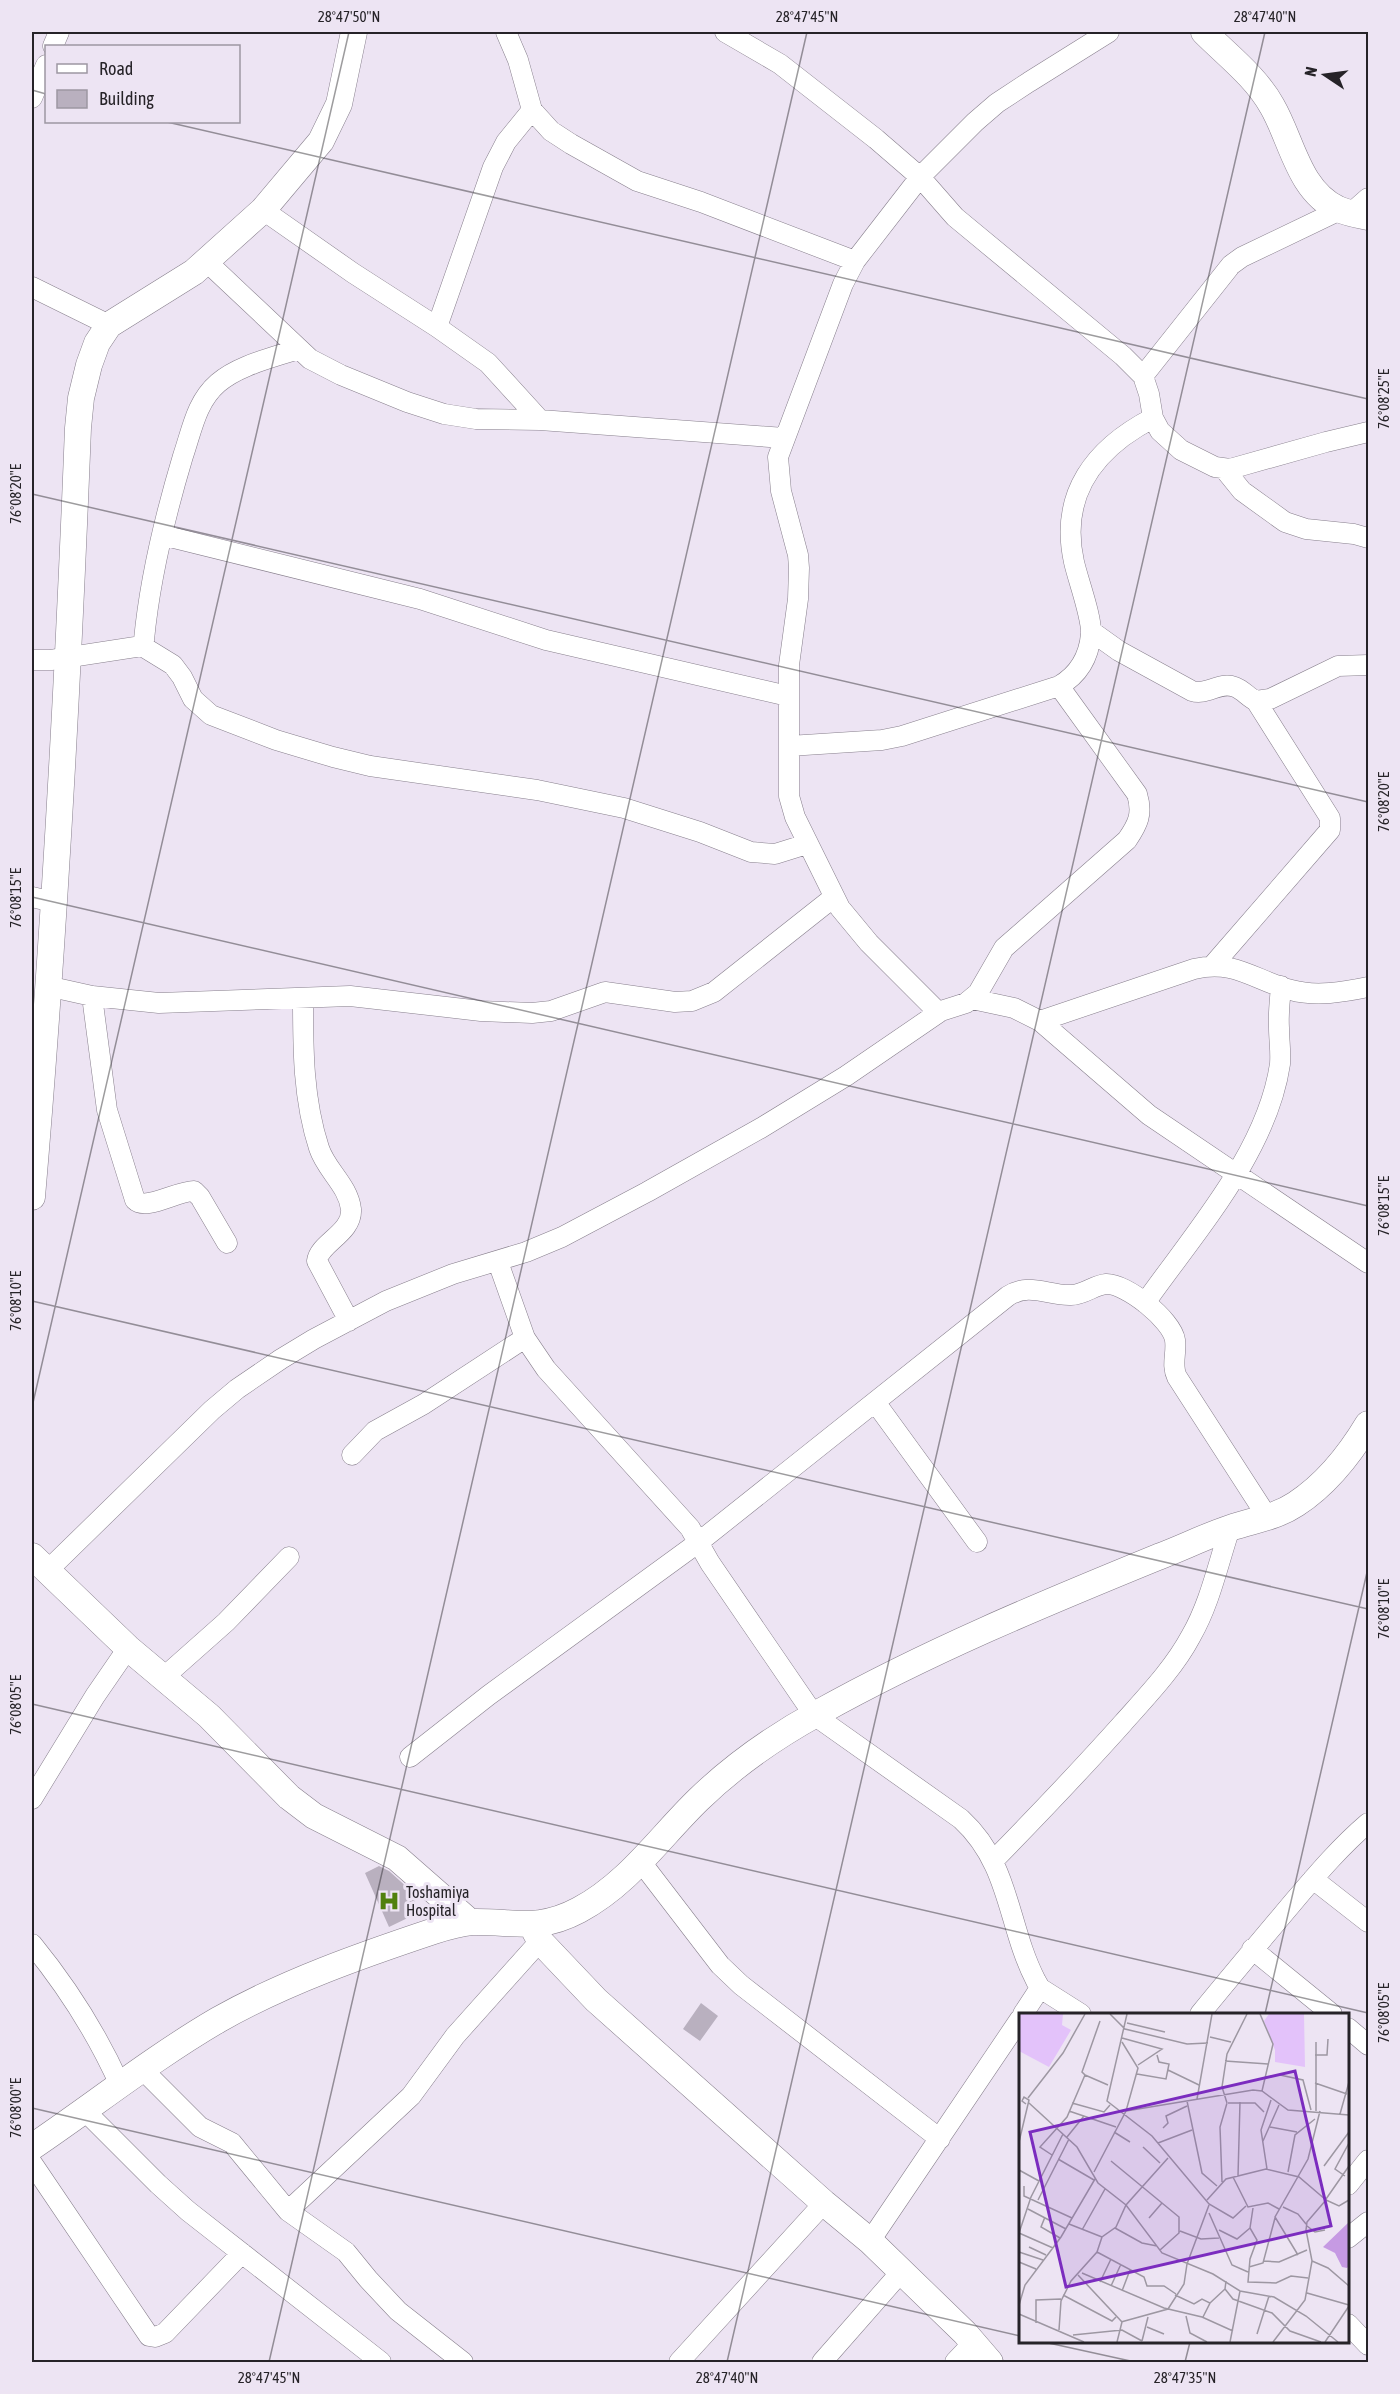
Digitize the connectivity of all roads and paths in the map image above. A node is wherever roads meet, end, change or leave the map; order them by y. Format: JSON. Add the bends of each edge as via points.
{"nodes":[{"id":1,"x":354,"y":32,"type":"edge"},
{"id":2,"x":506,"y":32,"type":"edge"},
{"id":3,"x":725,"y":32,"type":"edge"},
{"id":4,"x":1109,"y":32,"type":"edge"},
{"id":5,"x":1204,"y":32,"type":"edge"},
{"id":6,"x":45,"y":67,"type":"edge"},
{"id":7,"x":32,"y":98,"type":"edge"},
{"id":8,"x":532,"y":110,"type":"junction"},
{"id":9,"x":920,"y":177,"type":"junction"},
{"id":10,"x":1357,"y":209,"type":"edge"},
{"id":11,"x":263,"y":210,"type":"junction"},
{"id":12,"x":206,"y":261,"type":"junction"},
{"id":13,"x":855,"y":261,"type":"junction"},
{"id":14,"x":32,"y":287,"type":"edge"},
{"id":15,"x":109,"y":325,"type":"junction"},
{"id":16,"x":437,"y":327,"type":"junction"},
{"id":17,"x":298,"y":349,"type":"junction"},
{"id":18,"x":1143,"y":376,"type":"junction"},
{"id":19,"x":1153,"y":418,"type":"junction"},
{"id":20,"x":540,"y":420,"type":"junction"},
{"id":21,"x":1368,"y":432,"type":"edge"},
{"id":22,"x":784,"y":438,"type":"junction"},
{"id":23,"x":1226,"y":470,"type":"junction"},
{"id":24,"x":162,"y":535,"type":"junction"},
{"id":25,"x":1368,"y":538,"type":"edge"},
{"id":26,"x":1091,"y":632,"type":"junction"},
{"id":27,"x":142,"y":646,"type":"junction"},
{"id":28,"x":69,"y":656,"type":"junction"},
{"id":29,"x":32,"y":660,"type":"edge"},
{"id":30,"x":1368,"y":665,"type":"edge"},
{"id":31,"x":1059,"y":686,"type":"junction"},
{"id":32,"x":788,"y":696,"type":"junction"},
{"id":33,"x":1256,"y":701,"type":"junction"},
{"id":34,"x":789,"y":746,"type":"junction"},
{"id":35,"x":807,"y":844,"type":"junction"},
{"id":36,"x":834,"y":897,"type":"junction"},
{"id":37,"x":42,"y":899,"type":"edge"},
{"id":38,"x":1213,"y":965,"type":"junction"},
{"id":39,"x":47,"y":986,"type":"junction"},
{"id":40,"x":1281,"y":986,"type":"junction"},
{"id":41,"x":1368,"y":987,"type":"edge"},
{"id":42,"x":93,"y":996,"type":"junction"},
{"id":43,"x":303,"y":998,"type":"junction"},
{"id":44,"x":972,"y":999,"type":"junction"},
{"id":45,"x":938,"y":1012,"type":"junction"},
{"id":46,"x":1040,"y":1021,"type":"junction"},
{"id":47,"x":1236,"y":1175,"type":"junction"},
{"id":48,"x":32,"y":1197,"type":"edge"},
{"id":49,"x":227,"y":1243,"type":"dead end"},
{"id":50,"x":498,"y":1262,"type":"junction"},
{"id":51,"x":1368,"y":1263,"type":"edge"},
{"id":52,"x":1145,"y":1303,"type":"junction"},
{"id":53,"x":349,"y":1321,"type":"junction"},
{"id":54,"x":525,"y":1338,"type":"junction"},
{"id":55,"x":875,"y":1402,"type":"junction"},
{"id":56,"x":1368,"y":1424,"type":"edge"},
{"id":57,"x":352,"y":1455,"type":"dead end"},
{"id":58,"x":1269,"y":1518,"type":"junction"},
{"id":59,"x":1230,"y":1528,"type":"junction"},
{"id":60,"x":699,"y":1542,"type":"junction"},
{"id":61,"x":977,"y":1542,"type":"dead end"},
{"id":62,"x":289,"y":1557,"type":"dead end"},
{"id":63,"x":37,"y":1570,"type":"edge"},
{"id":64,"x":128,"y":1648,"type":"junction"},
{"id":65,"x":165,"y":1677,"type":"junction"},
{"id":66,"x":814,"y":1715,"type":"junction"},
{"id":67,"x":410,"y":1756,"type":"dead end"},
{"id":68,"x":32,"y":1799,"type":"edge"},
{"id":69,"x":1368,"y":1823,"type":"edge"},
{"id":70,"x":994,"y":1860,"type":"junction"},
{"id":71,"x":641,"y":1862,"type":"junction"},
{"id":72,"x":1313,"y":1879,"type":"junction"},
{"id":73,"x":470,"y":1922,"type":"junction"},
{"id":74,"x":1368,"y":1922,"type":"edge"},
{"id":75,"x":536,"y":1933,"type":"junction"},
{"id":76,"x":32,"y":1944,"type":"edge"},
{"id":77,"x":1252,"y":1950,"type":"junction"},
{"id":78,"x":1040,"y":1988,"type":"junction"},
{"id":79,"x":1024,"y":2013,"type":"edge"},
{"id":80,"x":1079,"y":2013,"type":"edge"},
{"id":81,"x":1201,"y":2013,"type":"edge"},
{"id":82,"x":1331,"y":2013,"type":"edge"},
{"id":83,"x":1019,"y":2020,"type":"edge"},
{"id":84,"x":1349,"y":2030,"type":"edge"},
{"id":85,"x":1368,"y":2045,"type":"edge"},
{"id":86,"x":142,"y":2069,"type":"junction"},
{"id":87,"x":120,"y":2085,"type":"junction"},
{"id":88,"x":86,"y":2111,"type":"junction"},
{"id":89,"x":940,"y":2139,"type":"junction"},
{"id":90,"x":32,"y":2147,"type":"edge"},
{"id":91,"x":1368,"y":2160,"type":"edge"},
{"id":92,"x":32,"y":2163,"type":"edge"},
{"id":93,"x":1349,"y":2183,"type":"edge"},
{"id":94,"x":824,"y":2203,"type":"junction"},
{"id":95,"x":288,"y":2211,"type":"junction"},
{"id":96,"x":1368,"y":2222,"type":"edge"},
{"id":97,"x":1349,"y":2236,"type":"edge"},
{"id":98,"x":870,"y":2241,"type":"junction"},
{"id":99,"x":242,"y":2253,"type":"junction"},
{"id":100,"x":901,"y":2272,"type":"junction"},
{"id":101,"x":1349,"y":2326,"type":"edge"},
{"id":102,"x":973,"y":2343,"type":"junction"},
{"id":103,"x":1368,"y":2345,"type":"edge"},
{"id":104,"x":381,"y":2362,"type":"edge"},
{"id":105,"x":463,"y":2362,"type":"edge"},
{"id":106,"x":679,"y":2362,"type":"edge"},
{"id":107,"x":822,"y":2362,"type":"edge"},
{"id":108,"x":955,"y":2362,"type":"edge"},
{"id":109,"x":990,"y":2362,"type":"edge"}],
"edges":[{"from":1,"to":11,"type":"street","via":[[339,104],[321,141]]},
{"from":2,"to":8,"type":"street"},
{"from":3,"to":9,"type":"street","via":[[780,64],[819,93]]},
{"from":4,"to":9,"type":"street","via":[[998,103]]},
{"from":5,"to":10,"type":"street","via":[[1262,91],[1302,173],[1321,198]]},
{"from":6,"to":7,"type":"street"},
{"from":8,"to":13,"type":"street","via":[[551,131],[637,181]]},
{"from":8,"to":16,"type":"street","via":[[506,142],[493,167]]},
{"from":9,"to":13,"type":"street"},
{"from":9,"to":18,"type":"street","via":[[955,217]]},
{"from":10,"to":18,"type":"street","via":[[1231,265]]},
{"from":11,"to":12,"type":"street"},
{"from":11,"to":16,"type":"street"},
{"from":12,"to":15,"type":"street"},
{"from":12,"to":17,"type":"street"},
{"from":13,"to":22,"type":"street"},
{"from":14,"to":15,"type":"street"},
{"from":15,"to":28,"type":"street","via":[[97,343],[81,398]]},
{"from":16,"to":20,"type":"street","via":[[495,369]]},
{"from":17,"to":20,"type":"street","via":[[341,375],[444,414]]},
{"from":17,"to":24,"type":"street","via":[[233,373],[204,398],[194,418]]},
{"from":18,"to":19,"type":"street"},
{"from":19,"to":23,"type":"street","via":[[1160,431],[1180,450]]},
{"from":19,"to":26,"type":"street","via":[[1095,462],[1076,497],[1071,539]]},
{"from":20,"to":22,"type":"street"},
{"from":21,"to":23,"type":"street"},
{"from":22,"to":32,"type":"street","via":[[778,473],[798,555],[799,581]]},
{"from":23,"to":25,"type":"street","via":[[1242,491],[1285,522]]},
{"from":24,"to":27,"type":"street"},
{"from":24,"to":32,"type":"street","via":[[420,599],[546,640]]},
{"from":26,"to":31,"type":"street","via":[[1078,671]]},
{"from":26,"to":33,"type":"street","via":[[1192,691],[1201,693],[1222,685],[1232,686]]},
{"from":27,"to":28,"type":"street"},
{"from":27,"to":35,"type":"street","via":[[172,665],[193,699],[211,715],[342,760],[537,790],[624,808],[751,852],[775,854]]},
{"from":28,"to":29,"type":"street"},
{"from":28,"to":37,"type":"street"},
{"from":30,"to":33,"type":"street","via":[[1338,666],[1270,699]]},
{"from":31,"to":34,"type":"street","via":[[902,736]]},
{"from":31,"to":44,"type":"street","via":[[1133,787],[1141,807],[1138,824],[1127,840],[1004,948]]},
{"from":32,"to":34,"type":"street"},
{"from":33,"to":38,"type":"street","via":[[1330,818],[1330,830]]},
{"from":34,"to":35,"type":"street","via":[[790,805]]},
{"from":35,"to":36,"type":"street"},
{"from":36,"to":43,"type":"street","via":[[714,992],[692,1001],[605,992],[551,1011],[532,1013],[350,996]]},
{"from":36,"to":45,"type":"street","via":[[869,943]]},
{"from":37,"to":39,"type":"street"},
{"from":38,"to":40,"type":"street","via":[[1232,967]]},
{"from":38,"to":46,"type":"street"},
{"from":39,"to":42,"type":"street"},
{"from":39,"to":48,"type":"street"},
{"from":40,"to":41,"type":"street","via":[[1309,993]]},
{"from":40,"to":47,"type":"street","via":[[1277,1078],[1257,1138]]},
{"from":42,"to":43,"type":"street","via":[[182,1004]]},
{"from":42,"to":49,"type":"street","via":[[107,1110],[135,1200],[141,1205],[194,1191]]},
{"from":43,"to":53,"type":"street","via":[[304,1082],[311,1117],[320,1151],[343,1187],[351,1208],[343,1231],[317,1261]]},
{"from":44,"to":45,"type":"street"},
{"from":44,"to":46,"type":"street","via":[[1014,1008]]},
{"from":45,"to":50,"type":"street","via":[[846,1076],[761,1128],[562,1237]]},
{"from":46,"to":47,"type":"street","via":[[1149,1114]]},
{"from":47,"to":51,"type":"street"},
{"from":47,"to":52,"type":"street"},
{"from":50,"to":53,"type":"street","via":[[453,1274]]},
{"from":50,"to":54,"type":"street"},
{"from":52,"to":55,"type":"street","via":[[1112,1285],[1071,1295],[1022,1289]]},
{"from":52,"to":58,"type":"street","via":[[1172,1332],[1174,1368],[1180,1383]]},
{"from":53,"to":63,"type":"street","via":[[237,1389]]},
{"from":54,"to":57,"type":"street","via":[[375,1431]]},
{"from":54,"to":60,"type":"street","via":[[554,1380],[665,1497]]},
{"from":55,"to":60,"type":"street"},
{"from":55,"to":61,"type":"street"},
{"from":56,"to":58,"type":"street","via":[[1319,1485],[1298,1503]]},
{"from":58,"to":59,"type":"street"},
{"from":59,"to":66,"type":"street","via":[[964,1639]]},
{"from":59,"to":70,"type":"street","via":[[1206,1604],[1177,1658],[1077,1774]]},
{"from":60,"to":66,"type":"street"},
{"from":60,"to":67,"type":"street"},
{"from":62,"to":65,"type":"street"},
{"from":63,"to":64,"type":"street"},
{"from":64,"to":65,"type":"street"},
{"from":64,"to":68,"type":"street"},
{"from":65,"to":73,"type":"street","via":[[289,1797],[314,1816],[397,1858]]},
{"from":66,"to":70,"type":"street","via":[[962,1819]]},
{"from":66,"to":71,"type":"street","via":[[722,1778]]},
{"from":69,"to":72,"type":"street"},
{"from":70,"to":78,"type":"street"},
{"from":71,"to":75,"type":"street","via":[[606,1892]]},
{"from":71,"to":89,"type":"street","via":[[720,1965],[741,1985]]},
{"from":72,"to":74,"type":"street"},
{"from":72,"to":77,"type":"street"},
{"from":73,"to":75,"type":"street"},
{"from":73,"to":86,"type":"street","via":[[287,1987],[220,2019]]},
{"from":75,"to":94,"type":"street","via":[[596,2000]]},
{"from":75,"to":95,"type":"street","via":[[411,2096]]},
{"from":76,"to":87,"type":"street","via":[[84,2015]]},
{"from":77,"to":81,"type":"street"},
{"from":77,"to":82,"type":"street"},
{"from":78,"to":79,"type":"street"},
{"from":78,"to":80,"type":"street"},
{"from":83,"to":89,"type":"street"},
{"from":84,"to":85,"type":"street"},
{"from":86,"to":87,"type":"street"},
{"from":86,"to":95,"type":"street","via":[[200,2127],[232,2143]]},
{"from":87,"to":88,"type":"street"},
{"from":88,"to":90,"type":"street"},
{"from":88,"to":99,"type":"street","via":[[170,2195]]},
{"from":89,"to":98,"type":"street"},
{"from":91,"to":93,"type":"street"},
{"from":92,"to":99,"type":"street","via":[[149,2336],[165,2333]]},
{"from":94,"to":98,"type":"street"},
{"from":94,"to":106,"type":"street"},
{"from":95,"to":105,"type":"street","via":[[346,2252],[398,2311]]},
{"from":96,"to":97,"type":"street"},
{"from":98,"to":100,"type":"street"},
{"from":99,"to":104,"type":"street"},
{"from":100,"to":102,"type":"street"},
{"from":100,"to":107,"type":"street"},
{"from":101,"to":103,"type":"street"},
{"from":102,"to":108,"type":"street"},
{"from":102,"to":109,"type":"street"}]}
